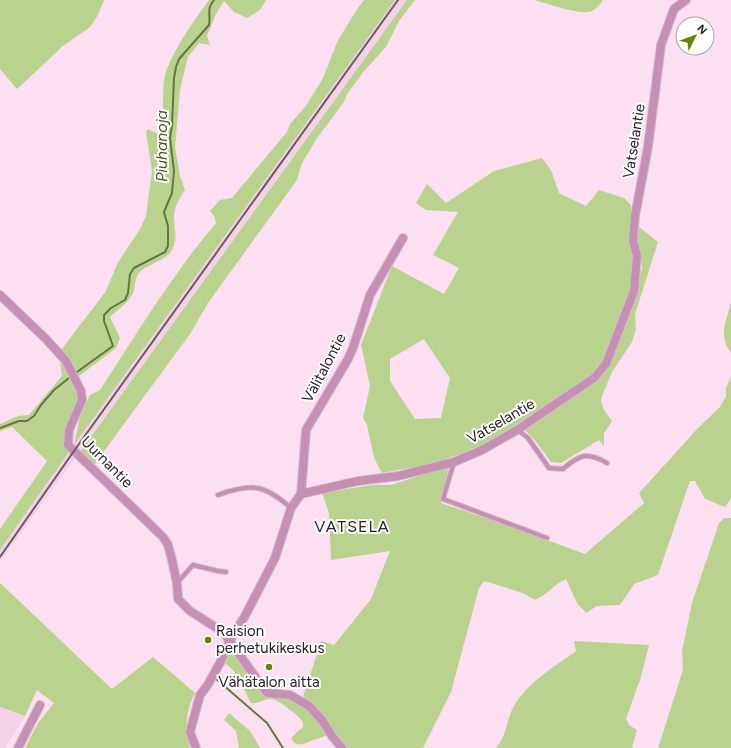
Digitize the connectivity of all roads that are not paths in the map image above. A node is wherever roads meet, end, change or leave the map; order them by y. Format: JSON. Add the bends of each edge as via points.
{"nodes":[{"id":1,"x":686,"y":0,"type":"edge"},
{"id":2,"x":403,"y":238,"type":"dead end"},
{"id":3,"x":0,"y":295,"type":"edge"},
{"id":4,"x":518,"y":430,"type":"junction"},
{"id":5,"x":454,"y":462,"type":"junction"},
{"id":6,"x":607,"y":463,"type":"dead end"},
{"id":7,"x":301,"y":494,"type":"junction"},
{"id":8,"x":218,"y":495,"type":"dead end"},
{"id":9,"x":291,"y":508,"type":"junction"},
{"id":10,"x":546,"y":538,"type":"dead end"},
{"id":11,"x":226,"y":572,"type":"dead end"},
{"id":12,"x":177,"y":584,"type":"junction"},
{"id":13,"x":230,"y":640,"type":"junction"},
{"id":14,"x":40,"y":706,"type":"dead end"},
{"id":15,"x":18,"y":748,"type":"edge"},
{"id":16,"x":196,"y":748,"type":"edge"},
{"id":17,"x":342,"y":748,"type":"edge"}],
"edges":[{"from":1,"to":4,"type":"street","name":"Vatselantie","via":[[674,10],[661,45],[648,146],[635,216],[633,241],[637,256],[634,291],[606,364],[594,378]]},
{"from":2,"to":7,"type":"street","name":"Välitalontie","via":[[370,295],[348,359],[306,430]]},
{"from":3,"to":12,"type":"street","name":"Uurnantie","via":[[66,361],[81,391],[82,400],[68,430],[68,445],[163,537],[168,545]]},
{"from":4,"to":5,"type":"street","name":"Vatselantie"},
{"from":4,"to":6,"type":"lane","via":[[528,438],[549,468],[562,469],[575,459],[586,456],[596,457]]},
{"from":5,"to":7,"type":"street","name":"Vatselantie","via":[[398,476],[358,481]]},
{"from":5,"to":10,"type":"lane","via":[[443,499]]},
{"from":7,"to":9,"type":"street"},
{"from":8,"to":9,"type":"lane","via":[[237,488],[259,488],[278,497]]},
{"from":9,"to":13,"type":"street","via":[[275,558]]},
{"from":11,"to":12,"type":"lane","via":[[193,565]]},
{"from":12,"to":13,"type":"street","name":"Uurnantie","via":[[178,599]]},
{"from":13,"to":16,"type":"street","via":[[221,661],[200,695],[190,732]]},
{"from":13,"to":17,"type":"street","name":"Uurnantie","via":[[267,693],[290,695],[309,706]]},
{"from":14,"to":15,"type":"street"}]}
